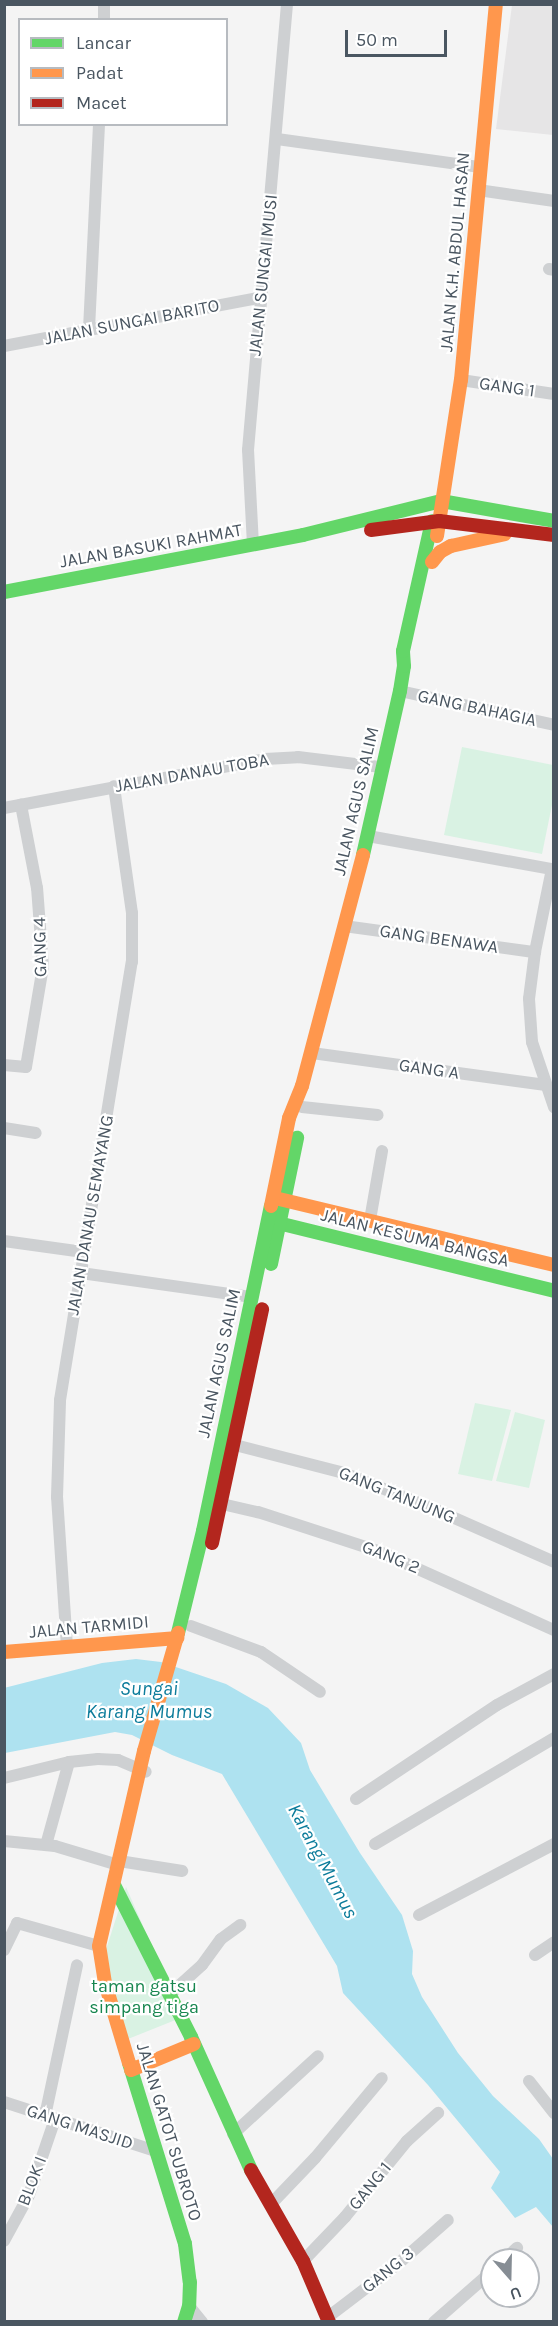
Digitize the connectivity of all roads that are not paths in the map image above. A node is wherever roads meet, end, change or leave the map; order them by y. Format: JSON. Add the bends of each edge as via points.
{"nodes":[{"id":1,"x":287,"y":4,"type":"edge"},
{"id":2,"x":496,"y":4,"type":"edge"},
{"id":3,"x":99,"y":126,"type":"edge"},
{"id":4,"x":277,"y":139,"type":"junction"},
{"id":5,"x":480,"y":167,"type":"junction"},
{"id":6,"x":478,"y":190,"type":"junction"},
{"id":7,"x":554,"y":201,"type":"edge"},
{"id":8,"x":259,"y":298,"type":"junction"},
{"id":9,"x":89,"y":329,"type":"junction"},
{"id":10,"x":4,"y":346,"type":"edge"},
{"id":11,"x":461,"y":380,"type":"junction"},
{"id":12,"x":554,"y":394,"type":"edge"},
{"id":13,"x":441,"y":501,"type":"junction"},
{"id":14,"x":436,"y":521,"type":"junction"},
{"id":15,"x":554,"y":521,"type":"edge"},
{"id":16,"x":524,"y":531,"type":"junction"},
{"id":17,"x":303,"y":535,"type":"junction"},
{"id":18,"x":554,"y":535,"type":"edge"},
{"id":19,"x":253,"y":545,"type":"junction"},
{"id":20,"x":432,"y":562,"type":"junction"},
{"id":21,"x":4,"y":592,"type":"edge"},
{"id":22,"x":404,"y":666,"type":"junction"},
{"id":23,"x":400,"y":691,"type":"junction"},
{"id":24,"x":554,"y":725,"type":"edge"},
{"id":25,"x":381,"y":767,"type":"junction"},
{"id":26,"x":114,"y":786,"type":"junction"},
{"id":27,"x":21,"y":806,"type":"junction"},
{"id":28,"x":4,"y":808,"type":"edge"},
{"id":29,"x":368,"y":836,"type":"junction"},
{"id":30,"x":344,"y":926,"type":"junction"},
{"id":31,"x":535,"y":952,"type":"junction"},
{"id":32,"x":312,"y":1053,"type":"junction"},
{"id":33,"x":4,"y":1065,"type":"edge"},
{"id":34,"x":546,"y":1085,"type":"junction"},
{"id":35,"x":302,"y":1086,"type":"junction"},
{"id":36,"x":302,"y":1107,"type":"junction"},
{"id":37,"x":554,"y":1107,"type":"edge"},
{"id":38,"x":378,"y":1115,"type":"dead end"},
{"id":39,"x":4,"y":1128,"type":"edge"},
{"id":40,"x":36,"y":1133,"type":"dead end"},
{"id":41,"x":382,"y":1150,"type":"dead end"},
{"id":42,"x":279,"y":1199,"type":"junction"},
{"id":43,"x":370,"y":1220,"type":"junction"},
{"id":44,"x":274,"y":1222,"type":"junction"},
{"id":45,"x":4,"y":1241,"type":"edge"},
{"id":46,"x":83,"y":1252,"type":"junction"},
{"id":47,"x":554,"y":1264,"type":"edge"},
{"id":48,"x":81,"y":1273,"type":"junction"},
{"id":49,"x":554,"y":1291,"type":"edge"},
{"id":50,"x":252,"y":1297,"type":"junction"},
{"id":51,"x":220,"y":1441,"type":"junction"},
{"id":52,"x":235,"y":1444,"type":"junction"},
{"id":53,"x":222,"y":1504,"type":"junction"},
{"id":54,"x":554,"y":1562,"type":"edge"},
{"id":55,"x":198,"y":1574,"type":"junction"},
{"id":56,"x":191,"y":1626,"type":"junction"},
{"id":57,"x":554,"y":1630,"type":"edge"},
{"id":58,"x":178,"y":1646,"type":"junction"},
{"id":59,"x":67,"y":1647,"type":"junction"},
{"id":60,"x":4,"y":1652,"type":"edge"},
{"id":61,"x":554,"y":1674,"type":"edge"},
{"id":62,"x":320,"y":1692,"type":"dead end"},
{"id":63,"x":554,"y":1738,"type":"edge"},
{"id":64,"x":69,"y":1762,"type":"junction"},
{"id":65,"x":145,"y":1764,"type":"junction"},
{"id":66,"x":4,"y":1778,"type":"edge"},
{"id":67,"x":356,"y":1799,"type":"dead end"},
{"id":68,"x":4,"y":1841,"type":"edge"},
{"id":69,"x":375,"y":1844,"type":"dead end"},
{"id":70,"x":554,"y":1844,"type":"edge"},
{"id":71,"x":46,"y":1845,"type":"junction"},
{"id":72,"x":120,"y":1858,"type":"junction"},
{"id":73,"x":182,"y":1871,"type":"dead end"},
{"id":74,"x":114,"y":1885,"type":"junction"},
{"id":75,"x":419,"y":1915,"type":"dead end"},
{"id":76,"x":10,"y":1921,"type":"edge"},
{"id":77,"x":240,"y":1925,"type":"dead end"},
{"id":78,"x":554,"y":1942,"type":"edge"},
{"id":79,"x":99,"y":1946,"type":"junction"},
{"id":80,"x":4,"y":1950,"type":"edge"},
{"id":81,"x":534,"y":1955,"type":"dead end"},
{"id":82,"x":77,"y":1965,"type":"dead end"},
{"id":83,"x":170,"y":1994,"type":"junction"},
{"id":84,"x":194,"y":2044,"type":"junction"},
{"id":85,"x":318,"y":2056,"type":"dead end"},
{"id":86,"x":131,"y":2070,"type":"junction"},
{"id":87,"x":382,"y":2078,"type":"dead end"},
{"id":88,"x":529,"y":2081,"type":"dead end"},
{"id":89,"x":4,"y":2102,"type":"edge"},
{"id":90,"x":438,"y":2113,"type":"dead end"},
{"id":91,"x":554,"y":2113,"type":"edge"},
{"id":92,"x":50,"y":2117,"type":"junction"},
{"id":93,"x":233,"y":2133,"type":"junction"},
{"id":94,"x":156,"y":2151,"type":"junction"},
{"id":95,"x":271,"y":2204,"type":"junction"},
{"id":96,"x":448,"y":2220,"type":"dead end"},
{"id":97,"x":4,"y":2241,"type":"edge"},
{"id":98,"x":303,"y":2260,"type":"junction"},
{"id":99,"x":480,"y":2282,"type":"edge"},
{"id":100,"x":189,"y":2306,"type":"junction"},
{"id":101,"x":328,"y":2319,"type":"edge"},
{"id":102,"x":184,"y":2322,"type":"edge"},
{"id":103,"x":202,"y":2322,"type":"edge"},
{"id":104,"x":435,"y":2322,"type":"edge"}],
"edges":[{"from":1,"to":4,"type":"street","name":"JALAN SUNGAI MUSI"},
{"from":2,"to":5,"type":"street","name":"JALAN K.H. ABDUL HASAN"},
{"from":3,"to":9,"type":"street"},
{"from":4,"to":5,"type":"street"},
{"from":4,"to":8,"type":"street","name":"JALAN SUNGAI MUSI"},
{"from":5,"to":6,"type":"street","name":"JALAN K.H. ABDUL HASAN"},
{"from":6,"to":7,"type":"street"},
{"from":6,"to":11,"type":"street","name":"JALAN K.H. ABDUL HASAN"},
{"from":8,"to":9,"type":"street","name":"JALAN SUNGAI BARITO"},
{"from":8,"to":19,"type":"street","name":"JALAN SUNGAI MUSI","via":[[248,450]]},
{"from":9,"to":10,"type":"street","name":"JALAN SUNGAI BARITO"},
{"from":11,"to":12,"type":"street","name":"GANG 1"},
{"from":11,"to":13,"type":"street","name":"JALAN K.H. ABDUL HASAN"},
{"from":13,"to":14,"type":"street","name":"JALAN AGUS SALIM"},
{"from":13,"to":15,"type":"street"},
{"from":13,"to":17,"type":"street","name":"JALAN BASUKI RAHMAT"},
{"from":14,"to":16,"type":"street","name":"JALAN BASUKI RAHMAT"},
{"from":14,"to":17,"type":"street","name":"JALAN BASUKI RAHMAT","via":[[361,532]]},
{"from":14,"to":20,"type":"street"},
{"from":14,"to":22,"type":"street","name":"JALAN AGUS SALIM","via":[[403,651]]},
{"from":16,"to":18,"type":"street","name":"JALAN BASUKI RAHMAT"},
{"from":16,"to":20,"type":"street","via":[[461,542],[440,552]]},
{"from":17,"to":19,"type":"street","name":"JALAN BASUKI RAHMAT"},
{"from":19,"to":21,"type":"street","name":"JALAN BASUKI RAHMAT"},
{"from":20,"to":22,"type":"street","via":[[413,653]]},
{"from":22,"to":23,"type":"street","name":"JALAN AGUS SALIM"},
{"from":23,"to":24,"type":"street","name":"GANG BAHAGIA"},
{"from":23,"to":25,"type":"street","name":"JALAN AGUS SALIM"},
{"from":25,"to":26,"type":"street","name":"JALAN DANAU TOBA","via":[[298,757],[265,759]]},
{"from":25,"to":29,"type":"street","name":"JALAN AGUS SALIM"},
{"from":26,"to":27,"type":"street","name":"JALAN DANAU TOBA"},
{"from":26,"to":46,"type":"street","name":"JALAN DANAU SEMAYANG","via":[[132,913],[132,962]]},
{"from":27,"to":28,"type":"street","name":"JALAN DANAU TOBA"},
{"from":27,"to":33,"type":"street","name":"GANG 4","via":[[37,888],[43,967],[26,1067]]},
{"from":29,"to":30,"type":"street","name":"JALAN AGUS SALIM"},
{"from":29,"to":31,"type":"street","via":[[552,869]]},
{"from":30,"to":31,"type":"street","name":"GANG BENAWA"},
{"from":30,"to":32,"type":"street","name":"JALAN AGUS SALIM"},
{"from":31,"to":34,"type":"street","via":[[530,1026]]},
{"from":32,"to":34,"type":"street","name":"GANG A"},
{"from":32,"to":35,"type":"street","name":"JALAN AGUS SALIM"},
{"from":34,"to":37,"type":"street"},
{"from":35,"to":36,"type":"street","name":"JALAN AGUS SALIM"},
{"from":35,"to":42,"type":"street","name":"JALAN AGUS SALIM","via":[[291,1112]]},
{"from":36,"to":38,"type":"street"},
{"from":36,"to":42,"type":"street","name":"JALAN AGUS SALIM"},
{"from":39,"to":40,"type":"street"},
{"from":41,"to":43,"type":"street"},
{"from":42,"to":43,"type":"street","name":"JALAN KESUMA BANGSA"},
{"from":42,"to":44,"type":"street","name":"JALAN AGUS SALIM"},
{"from":43,"to":47,"type":"street","name":"JALAN KESUMA BANGSA"},
{"from":44,"to":49,"type":"street","name":"JALAN KESUMA BANGSA"},
{"from":44,"to":50,"type":"street","name":"JALAN AGUS SALIM"},
{"from":44,"to":52,"type":"street","name":"JALAN AGUS SALIM"},
{"from":45,"to":46,"type":"street"},
{"from":46,"to":48,"type":"street","name":"JALAN DANAU SEMAYANG"},
{"from":48,"to":50,"type":"street"},
{"from":48,"to":59,"type":"street","name":"JALAN DANAU SEMAYANG","via":[[57,1435]]},
{"from":50,"to":51,"type":"street","name":"JALAN AGUS SALIM"},
{"from":51,"to":52,"type":"street"},
{"from":51,"to":55,"type":"street","name":"JALAN AGUS SALIM"},
{"from":52,"to":53,"type":"street","name":"JALAN AGUS SALIM"},
{"from":52,"to":54,"type":"street","name":"GANG TANJUNG","via":[[344,1473]]},
{"from":53,"to":55,"type":"street","name":"JALAN AGUS SALIM"},
{"from":53,"to":57,"type":"street","name":"GANG 2","via":[[378,1551]]},
{"from":55,"to":56,"type":"street","name":"JALAN AGUS SALIM"},
{"from":55,"to":58,"type":"street","name":"JALAN AGUS SALIM"},
{"from":56,"to":58,"type":"street","name":"JALAN AGUS SALIM"},
{"from":56,"to":62,"type":"street","via":[[261,1652]]},
{"from":58,"to":59,"type":"street","name":"JALAN TARMIDI"},
{"from":58,"to":65,"type":"street","name":"JALAN GATOT SUBROTO"},
{"from":59,"to":60,"type":"street","name":"JALAN TARMIDI"},
{"from":61,"to":67,"type":"street","via":[[498,1705]]},
{"from":63,"to":69,"type":"street"},
{"from":64,"to":65,"type":"street","via":[[98,1759]]},
{"from":64,"to":66,"type":"street"},
{"from":64,"to":71,"type":"street"},
{"from":65,"to":72,"type":"street","name":"JALAN GATOT SUBROTO"},
{"from":68,"to":71,"type":"street"},
{"from":70,"to":75,"type":"street"},
{"from":71,"to":72,"type":"street"},
{"from":72,"to":73,"type":"street"},
{"from":72,"to":74,"type":"street","name":"JALAN GATOT SUBROTO"},
{"from":74,"to":79,"type":"street","name":"JALAN GATOT SUBROTO"},
{"from":74,"to":83,"type":"street"},
{"from":76,"to":79,"type":"street"},
{"from":76,"to":80,"type":"street"},
{"from":77,"to":83,"type":"street","via":[[221,1939],[202,1965]]},
{"from":78,"to":81,"type":"street"},
{"from":79,"to":86,"type":"street","name":"JALAN GATOT SUBROTO","via":[[105,1983]]},
{"from":82,"to":92,"type":"street","name":"BLOK I"},
{"from":83,"to":84,"type":"street"},
{"from":84,"to":86,"type":"street"},
{"from":84,"to":93,"type":"street"},
{"from":85,"to":93,"type":"street"},
{"from":86,"to":94,"type":"street","name":"JALAN GATOT SUBROTO"},
{"from":87,"to":95,"type":"street"},
{"from":88,"to":91,"type":"street"},
{"from":89,"to":92,"type":"street","name":"GANG MASJID"},
{"from":90,"to":98,"type":"street","name":"GANG 1","via":[[407,2140],[345,2217]]},
{"from":92,"to":94,"type":"street","name":"GANG MASJID"},
{"from":92,"to":97,"type":"street","name":"BLOK I","via":[[29,2195]]},
{"from":93,"to":95,"type":"street"},
{"from":94,"to":100,"type":"street","name":"JALAN GATOT SUBROTO","via":[[188,2258]]},
{"from":95,"to":98,"type":"street"},
{"from":96,"to":101,"type":"street","name":"GANG 3"},
{"from":98,"to":101,"type":"street"},
{"from":99,"to":104,"type":"street"},
{"from":100,"to":102,"type":"street","name":"JALAN GATOT SUBROTO"},
{"from":100,"to":103,"type":"street"}]}
